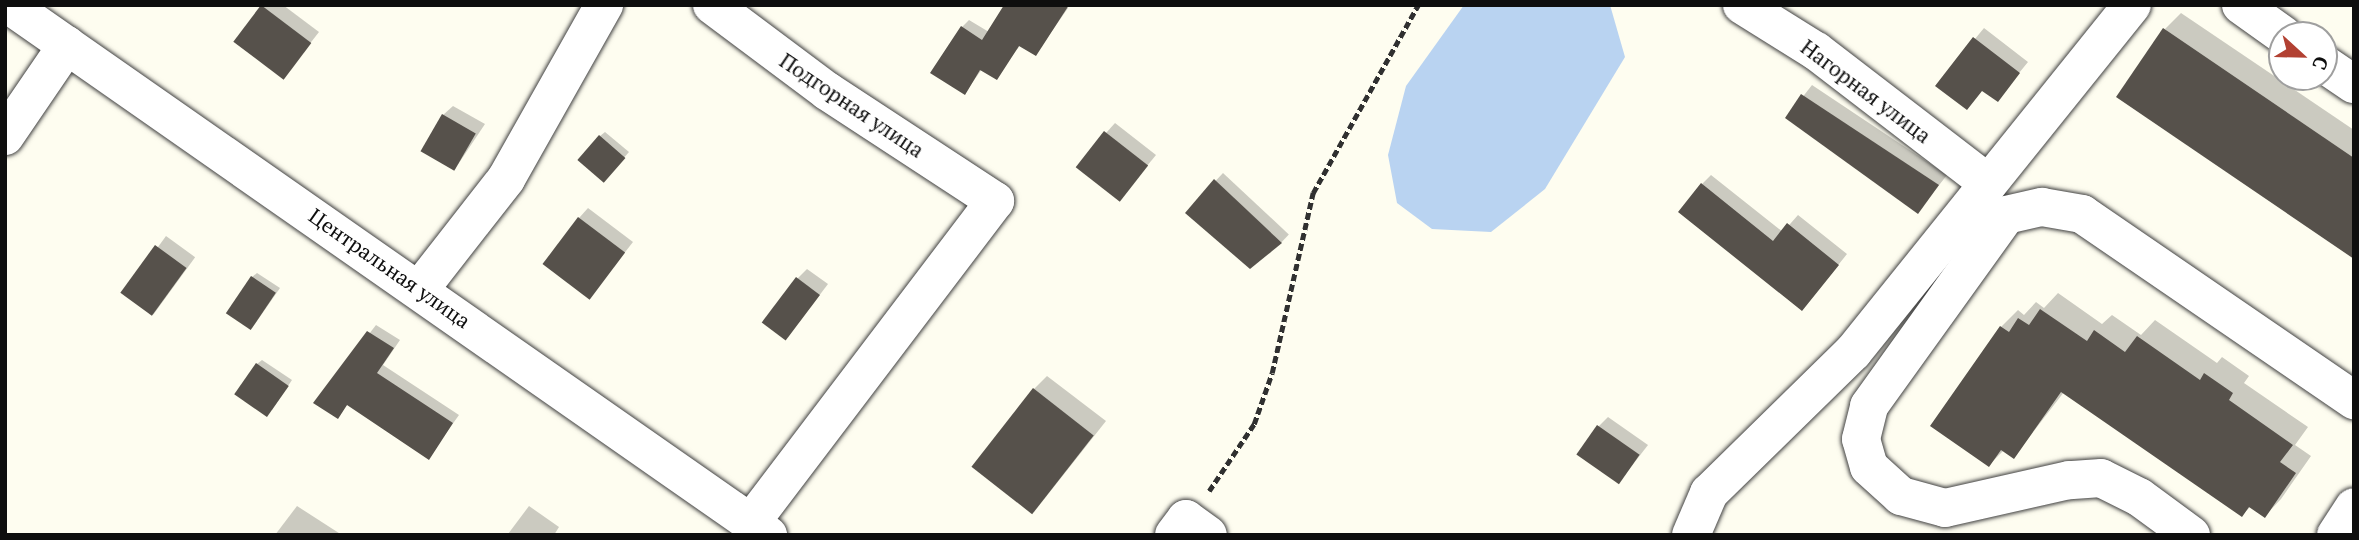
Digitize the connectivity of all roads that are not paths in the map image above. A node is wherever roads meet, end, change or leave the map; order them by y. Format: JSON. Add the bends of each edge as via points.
{"nodes":[{"id":1,"x":9,"y":5,"type":"edge"},
{"id":2,"x":604,"y":5,"type":"edge"},
{"id":3,"x":712,"y":5,"type":"edge"},
{"id":4,"x":1742,"y":5,"type":"edge"},
{"id":5,"x":2132,"y":5,"type":"edge"},
{"id":6,"x":2241,"y":5,"type":"edge"},
{"id":7,"x":2268,"y":24,"type":"edge"},
{"id":8,"x":67,"y":45,"type":"junction"},
{"id":9,"x":2338,"y":73,"type":"edge"},
{"id":10,"x":2354,"y":84,"type":"edge"},
{"id":11,"x":5,"y":136,"type":"edge"},
{"id":12,"x":1987,"y":182,"type":"junction"},
{"id":13,"x":420,"y":289,"type":"junction"},
{"id":14,"x":2354,"y":400,"type":"edge"},
{"id":15,"x":2354,"y":507,"type":"edge"},
{"id":16,"x":759,"y":529,"type":"edge"},
{"id":17,"x":1691,"y":535,"type":"edge"},
{"id":18,"x":2191,"y":535,"type":"edge"},
{"id":19,"x":2336,"y":535,"type":"edge"}],
"edges":[{"from":1,"to":8,"type":"street","name":"Центральная улица"},
{"from":2,"to":13,"type":"street","via":[[506,179]]},
{"from":3,"to":16,"type":"street","name":"Подгорная улица","via":[[827,91],[995,201]]},
{"from":4,"to":12,"type":"street","name":"Нагорная улица","via":[[1816,51]]},
{"from":5,"to":12,"type":"street"},
{"from":6,"to":7,"type":"street"},
{"from":8,"to":11,"type":"street"},
{"from":8,"to":13,"type":"street","name":"Центральная улица"},
{"from":9,"to":10,"type":"street"},
{"from":12,"to":17,"type":"street","via":[[1853,352],[1709,493]]},
{"from":13,"to":16,"type":"street","name":"Центральная улица"},
{"from":14,"to":18,"type":"street","via":[[2082,214],[2042,207],[2006,215],[1869,406],[1861,439],[1869,467],[1900,496],[1945,508],[2069,480],[2101,478],[2139,497]]},
{"from":15,"to":19,"type":"street"}]}
